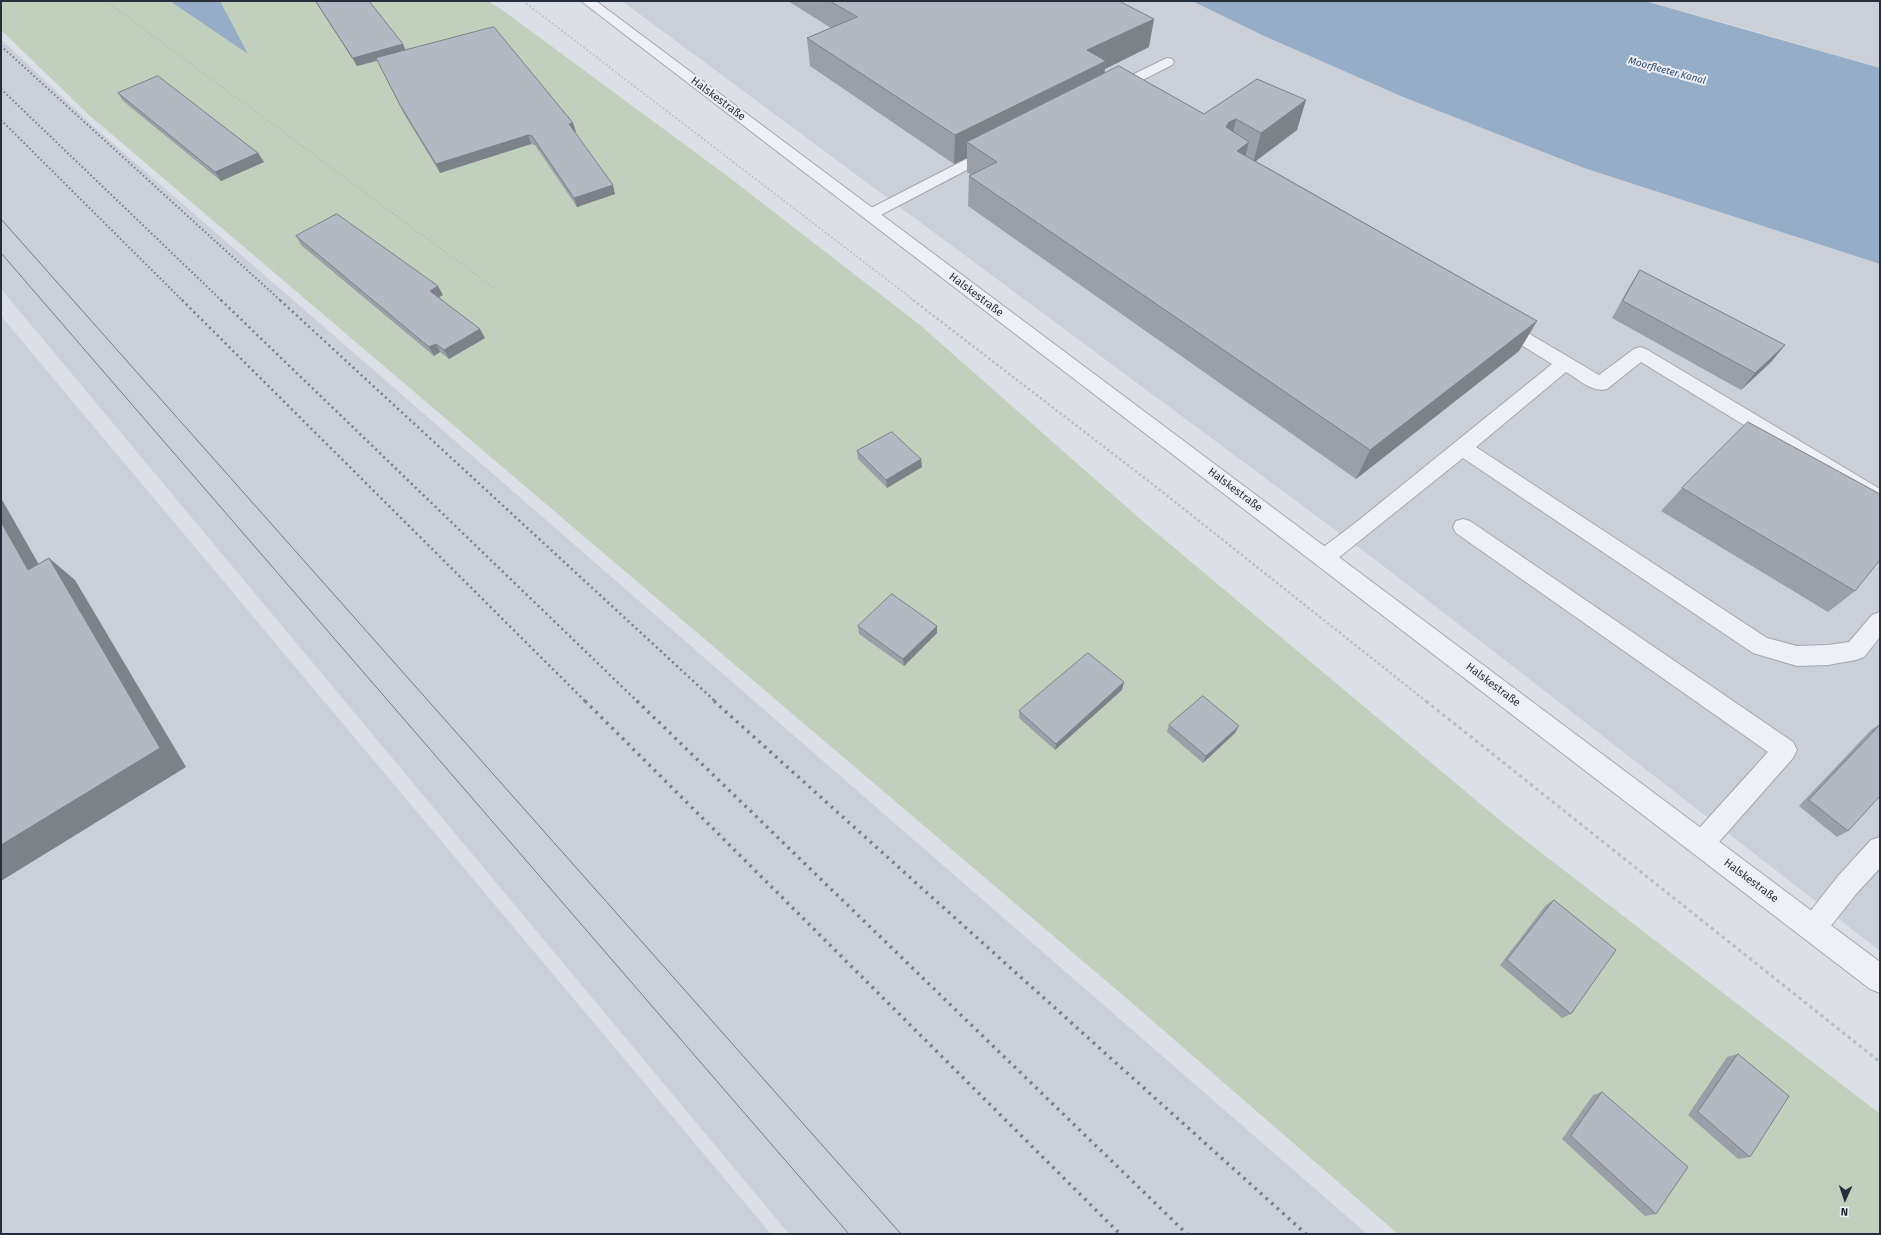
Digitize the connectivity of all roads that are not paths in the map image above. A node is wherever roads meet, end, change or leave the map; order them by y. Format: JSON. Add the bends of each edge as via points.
{"nodes":[{"id":1,"x":588,"y":1,"type":"edge"},
{"id":2,"x":1167,"y":62,"type":"dead end"},
{"id":3,"x":1098,"y":97,"type":"edge"},
{"id":4,"x":1007,"y":144,"type":"edge"},
{"id":5,"x":871,"y":214,"type":"junction"},
{"id":6,"x":1484,"y":314,"type":"edge"},
{"id":7,"x":1565,"y":363,"type":"junction"},
{"id":8,"x":1461,"y":447,"type":"junction"},
{"id":9,"x":1880,"y":499,"type":"edge"},
{"id":10,"x":1464,"y":527,"type":"dead end"},
{"id":11,"x":1324,"y":557,"type":"junction"},
{"id":12,"x":1880,"y":621,"type":"edge"},
{"id":13,"x":1702,"y":843,"type":"junction"},
{"id":14,"x":1880,"y":849,"type":"edge"},
{"id":15,"x":1813,"y":928,"type":"junction"},
{"id":16,"x":1880,"y":980,"type":"edge"}],
"edges":[{"from":1,"to":5,"type":"street","name":"Halskestraße"},
{"from":2,"to":3,"type":"street"},
{"from":4,"to":5,"type":"street"},
{"from":5,"to":11,"type":"street","name":"Halskestraße"},
{"from":6,"to":7,"type":"street"},
{"from":7,"to":8,"type":"street"},
{"from":7,"to":9,"type":"street","via":[[1600,384],[1640,353]]},
{"from":8,"to":11,"type":"street","via":[[1361,530]]},
{"from":8,"to":12,"type":"street","via":[[1761,646],[1797,656],[1828,655],[1856,650]]},
{"from":10,"to":13,"type":"street","via":[[1785,750]]},
{"from":11,"to":13,"type":"street","name":"Halskestraße"},
{"from":13,"to":15,"type":"street","name":"Halskestraße"},
{"from":14,"to":15,"type":"street"},
{"from":15,"to":16,"type":"street","name":"Halskestraße"}]}
